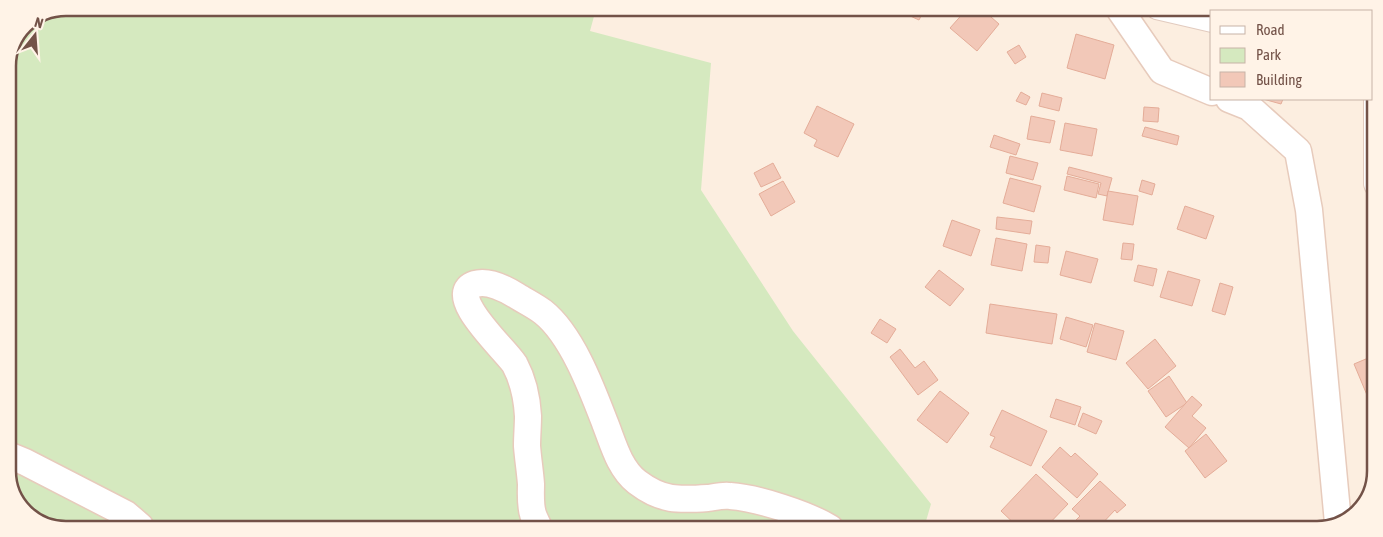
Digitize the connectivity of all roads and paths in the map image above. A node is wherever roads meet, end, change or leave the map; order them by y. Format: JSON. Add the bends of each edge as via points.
{"nodes":[{"id":1,"x":1124,"y":16,"type":"edge"},
{"id":2,"x":1182,"y":16,"type":"edge"},
{"id":3,"x":1210,"y":23,"type":"edge"},
{"id":4,"x":1210,"y":91,"type":"edge"},
{"id":5,"x":1231,"y":100,"type":"edge"},
{"id":6,"x":16,"y":458,"type":"edge"},
{"id":7,"x":1337,"y":516,"type":"edge"},
{"id":8,"x":134,"y":521,"type":"edge"},
{"id":9,"x":536,"y":521,"type":"edge"},
{"id":10,"x":818,"y":521,"type":"edge"}],
"edges":[{"from":1,"to":4,"type":"main road","via":[[1162,71]]},
{"from":2,"to":3,"type":"street"},
{"from":5,"to":7,"type":"main road","via":[[1248,107],[1298,151],[1310,210]]},
{"from":6,"to":8,"type":"main road"},
{"from":9,"to":10,"type":"main road","via":[[532,513],[528,414],[523,386],[515,364],[474,318],[468,305],[467,291],[477,284],[507,290],[543,313],[562,333],[595,398],[614,447],[635,480],[671,499],[730,496]]}]}
